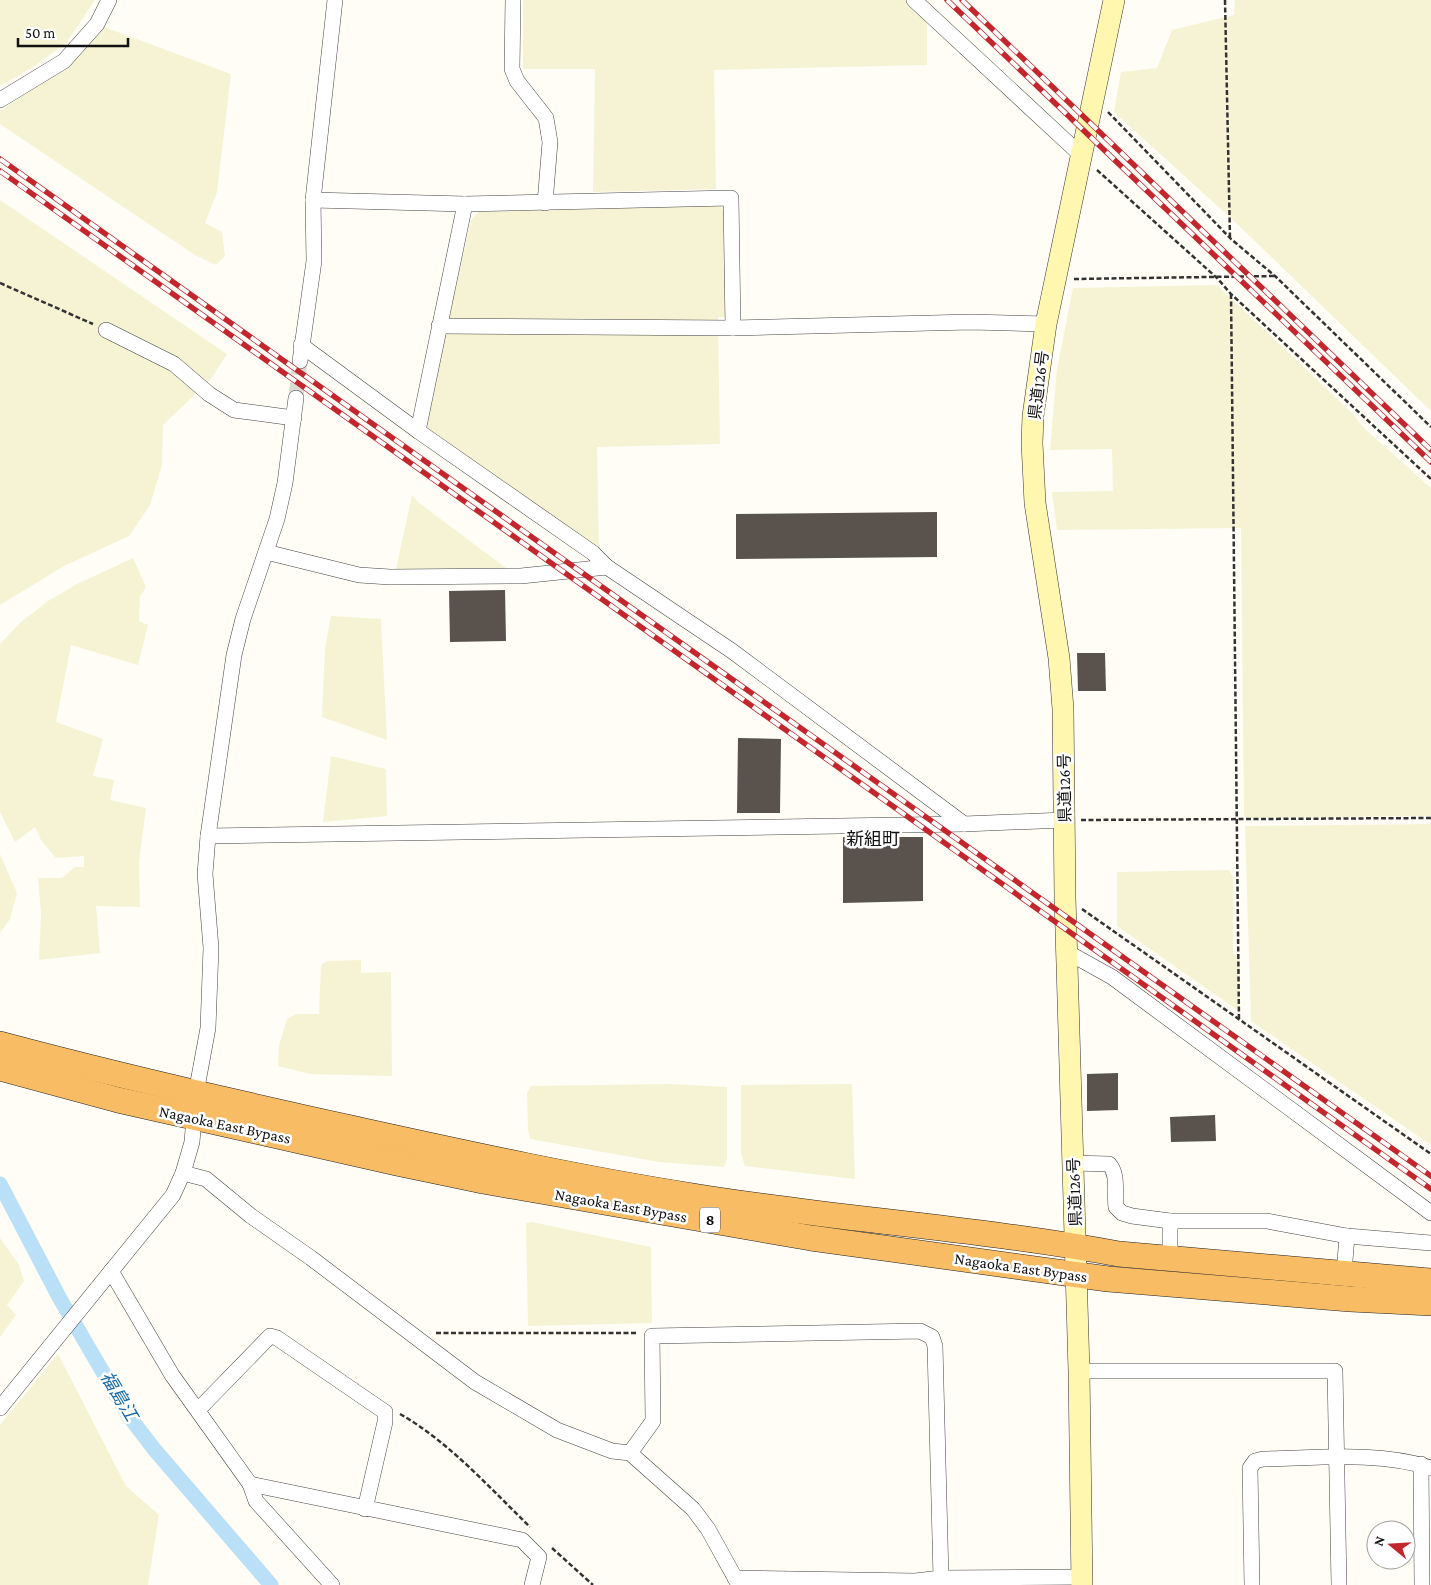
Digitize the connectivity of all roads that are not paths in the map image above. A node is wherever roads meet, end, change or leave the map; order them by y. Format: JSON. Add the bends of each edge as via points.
{"nodes":[{"id":1,"x":109,"y":0,"type":"edge"},
{"id":2,"x":335,"y":0,"type":"edge"},
{"id":3,"x":514,"y":0,"type":"edge"},
{"id":4,"x":914,"y":0,"type":"edge"},
{"id":5,"x":1114,"y":0,"type":"edge"},
{"id":6,"x":0,"y":100,"type":"edge"},
{"id":7,"x":1082,"y":156,"type":"junction"},
{"id":8,"x":313,"y":200,"type":"junction"},
{"id":9,"x":544,"y":203,"type":"junction"},
{"id":10,"x":465,"y":204,"type":"junction"},
{"id":11,"x":1046,"y":324,"type":"junction"},
{"id":12,"x":440,"y":326,"type":"junction"},
{"id":13,"x":733,"y":328,"type":"junction"},
{"id":14,"x":106,"y":330,"type":"road end"},
{"id":15,"x":301,"y":345,"type":"junction"},
{"id":16,"x":300,"y":361,"type":"tunnel mouth"},
{"id":17,"x":296,"y":398,"type":"tunnel mouth"},
{"id":18,"x":294,"y":418,"type":"junction"},
{"id":19,"x":418,"y":431,"type":"junction"},
{"id":20,"x":266,"y":552,"type":"junction"},
{"id":21,"x":607,"y":567,"type":"junction"},
{"id":22,"x":1065,"y":820,"type":"junction"},
{"id":23,"x":964,"y":824,"type":"junction"},
{"id":24,"x":208,"y":836,"type":"junction"},
{"id":25,"x":1067,"y":952,"type":"junction"},
{"id":26,"x":0,"y":1035,"type":"edge"},
{"id":27,"x":0,"y":1044,"type":"edge"},
{"id":28,"x":0,"y":1068,"type":"edge"},
{"id":29,"x":112,"y":1074,"type":"junction"},
{"id":30,"x":0,"y":1081,"type":"edge"},
{"id":31,"x":118,"y":1100,"type":"junction"},
{"id":32,"x":195,"y":1105,"type":"junction"},
{"id":33,"x":1072,"y":1163,"type":"junction"},
{"id":34,"x":183,"y":1173,"type":"junction"},
{"id":35,"x":1431,"y":1213,"type":"edge"},
{"id":36,"x":1170,"y":1221,"type":"junction"},
{"id":37,"x":1347,"y":1236,"type":"junction"},
{"id":38,"x":1431,"y":1243,"type":"edge"},
{"id":39,"x":1076,"y":1246,"type":"junction"},
{"id":40,"x":1170,"y":1258,"type":"junction"},
{"id":41,"x":1344,"y":1273,"type":"junction"},
{"id":42,"x":1076,"y":1274,"type":"junction"},
{"id":43,"x":107,"y":1276,"type":"junction"},
{"id":44,"x":1431,"y":1281,"type":"edge"},
{"id":45,"x":1431,"y":1303,"type":"edge"},
{"id":46,"x":1079,"y":1371,"type":"junction"},
{"id":47,"x":0,"y":1408,"type":"edge"},
{"id":48,"x":198,"y":1410,"type":"junction"},
{"id":49,"x":630,"y":1453,"type":"junction"},
{"id":50,"x":1335,"y":1458,"type":"junction"},
{"id":51,"x":1426,"y":1466,"type":"edge"},
{"id":52,"x":250,"y":1484,"type":"junction"},
{"id":53,"x":365,"y":1509,"type":"junction"},
{"id":54,"x":941,"y":1578,"type":"junction"},
{"id":55,"x":737,"y":1581,"type":"edge"},
{"id":56,"x":1082,"y":1581,"type":"edge"},
{"id":57,"x":332,"y":1585,"type":"edge"},
{"id":58,"x":532,"y":1585,"type":"edge"},
{"id":59,"x":1252,"y":1585,"type":"edge"},
{"id":60,"x":1339,"y":1585,"type":"edge"},
{"id":61,"x":1422,"y":1585,"type":"edge"}],
"edges":[{"from":1,"to":6,"type":"street","via":[[97,24],[64,61]]},
{"from":2,"to":8,"type":"street"},
{"from":3,"to":9,"type":"street","via":[[512,69],[516,81],[546,118],[550,142]]},
{"from":4,"to":7,"type":"street"},
{"from":5,"to":7,"type":"main road","name":"県道126号"},
{"from":7,"to":11,"type":"main road","name":"県道126号"},
{"from":8,"to":10,"type":"street"},
{"from":8,"to":15,"type":"street","via":[[314,261]]},
{"from":9,"to":10,"type":"street"},
{"from":9,"to":13,"type":"street","via":[[731,198]]},
{"from":10,"to":12,"type":"street"},
{"from":11,"to":13,"type":"street","via":[[972,322]]},
{"from":11,"to":22,"type":"main road","name":"県道126号","via":[[1033,416],[1032,469],[1059,658]]},
{"from":12,"to":13,"type":"street"},
{"from":12,"to":19,"type":"street"},
{"from":14,"to":18,"type":"street","via":[[174,364],[209,394],[234,410]]},
{"from":15,"to":16,"type":"street"},
{"from":15,"to":19,"type":"street"},
{"from":17,"to":18,"type":"street"},
{"from":18,"to":20,"type":"street","via":[[285,483]]},
{"from":19,"to":21,"type":"street"},
{"from":20,"to":21,"type":"street","via":[[359,574],[390,577],[521,576]]},
{"from":20,"to":24,"type":"street","via":[[242,619],[234,655]]},
{"from":21,"to":23,"type":"street","via":[[732,651]]},
{"from":22,"to":23,"type":"street"},
{"from":22,"to":25,"type":"main road","name":"県道126号"},
{"from":23,"to":24,"type":"street"},
{"from":24,"to":32,"type":"street","via":[[205,874],[211,948],[208,1028]]},
{"from":25,"to":33,"type":"main road","name":"県道126号"},
{"from":25,"to":35,"type":"street","via":[[1112,977]]},
{"from":26,"to":29,"type":"highway"},
{"from":27,"to":29,"type":"highway","name":"Nagaoka East Bypass","number":"8"},
{"from":28,"to":31,"type":"highway","name":"Nagaoka East Bypass","number":"8"},
{"from":29,"to":32,"type":"highway","name":"Nagaoka East Bypass","number":"8"},
{"from":30,"to":31,"type":"highway"},
{"from":31,"to":32,"type":"highway","name":"Nagaoka East Bypass","number":"8"},
{"from":32,"to":34,"type":"street","via":[[192,1142]]},
{"from":32,"to":39,"type":"highway","name":"Nagaoka East Bypass","number":"8","via":[[696,1197]]},
{"from":32,"to":42,"type":"highway","name":"Nagaoka East Bypass","number":"8","via":[[493,1182],[811,1238]]},
{"from":33,"to":36,"type":"street","via":[[1109,1164],[1115,1175],[1116,1207],[1122,1213]]},
{"from":33,"to":39,"type":"main road","name":"県道126号"},
{"from":34,"to":43,"type":"street","via":[[172,1195]]},
{"from":34,"to":49,"type":"street","via":[[206,1179],[474,1382],[531,1417],[580,1440],[612,1451]]},
{"from":36,"to":37,"type":"street","via":[[1267,1221]]},
{"from":36,"to":40,"type":"street"},
{"from":37,"to":38,"type":"street"},
{"from":37,"to":41,"type":"street"},
{"from":39,"to":40,"type":"highway","name":"Nagaoka East Bypass","number":"8"},
{"from":39,"to":42,"type":"main road","name":"県道126号"},
{"from":40,"to":41,"type":"highway","name":"Nagaoka East Bypass","number":"8"},
{"from":41,"to":44,"type":"highway","name":"Nagaoka East Bypass","number":"8"},
{"from":42,"to":45,"type":"highway","name":"Nagaoka East Bypass","number":"8","via":[[1350,1299]]},
{"from":42,"to":46,"type":"main road","name":"県道126号"},
{"from":43,"to":47,"type":"street"},
{"from":43,"to":48,"type":"street"},
{"from":46,"to":50,"type":"street","via":[[1335,1371]]},
{"from":46,"to":56,"type":"main road","name":"県道126号"},
{"from":48,"to":52,"type":"street"},
{"from":48,"to":53,"type":"street","via":[[270,1336],[277,1338],[385,1412]]},
{"from":49,"to":54,"type":"street","via":[[653,1421],[652,1336],[920,1331],[932,1337],[935,1346]]},
{"from":49,"to":55,"type":"street","via":[[693,1509]]},
{"from":50,"to":51,"type":"street","via":[[1397,1460]]},
{"from":50,"to":59,"type":"street","via":[[1263,1459],[1255,1461],[1250,1468]]},
{"from":50,"to":60,"type":"street"},
{"from":51,"to":61,"type":"street"},
{"from":52,"to":53,"type":"street"},
{"from":52,"to":57,"type":"street","via":[[256,1501]]},
{"from":53,"to":58,"type":"street","via":[[522,1540],[539,1557]]},
{"from":54,"to":55,"type":"street","via":[[915,1581]]},
{"from":54,"to":56,"type":"street"}]}
